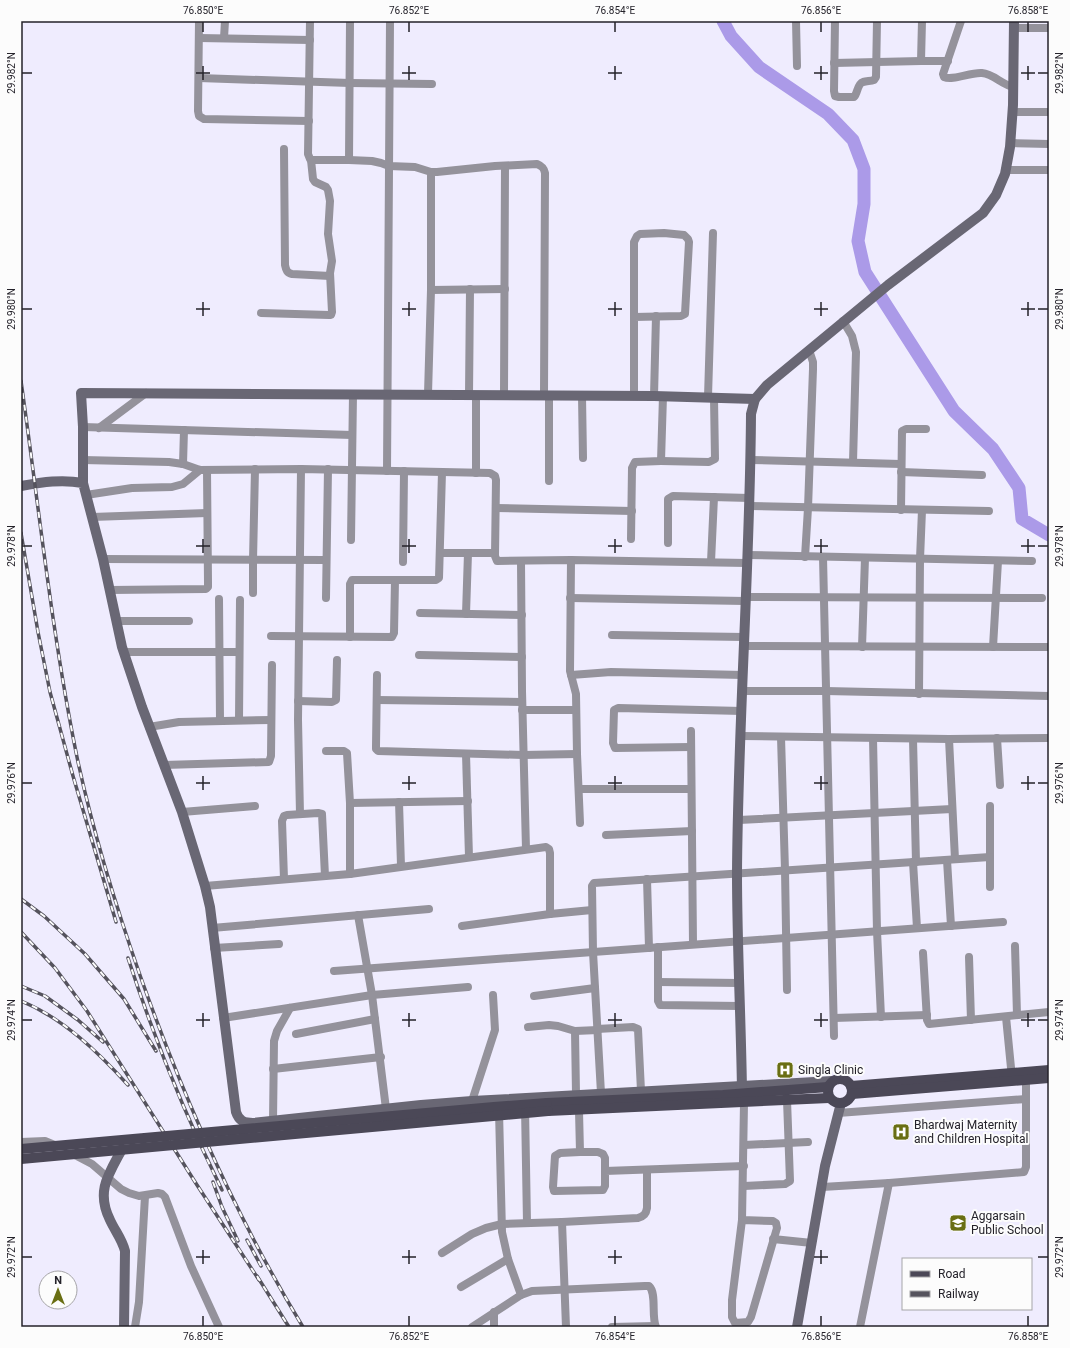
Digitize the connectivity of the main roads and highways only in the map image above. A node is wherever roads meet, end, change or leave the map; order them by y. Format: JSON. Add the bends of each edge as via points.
{"nodes":[{"id":1,"x":1049,"y":1070,"type":"edge"},
{"id":2,"x":1012,"y":1077,"type":"junction"},
{"id":3,"x":1049,"y":1078,"type":"edge"},
{"id":4,"x":830,"y":1084,"type":"junction"},
{"id":5,"x":851,"y":1090,"type":"junction"},
{"id":6,"x":742,"y":1094,"type":"junction"},
{"id":7,"x":829,"y":1098,"type":"junction"},
{"id":8,"x":548,"y":1107,"type":"junction"},
{"id":9,"x":21,"y":1149,"type":"edge"},
{"id":10,"x":21,"y":1159,"type":"edge"}],
"edges":[{"from":1,"to":2,"type":"main road"},
{"from":2,"to":3,"type":"main road","via":[[1026,1080]]},
{"from":2,"to":5,"type":"main road"},
{"from":4,"to":5,"type":"main road","via":[[845,1080]]},
{"from":4,"to":6,"type":"main road"},
{"from":4,"to":7,"type":"main road","via":[[827,1090]]},
{"from":5,"to":7,"type":"main road","via":[[849,1099],[840,1108]]},
{"from":6,"to":7,"type":"main road","via":[[787,1100]]},
{"from":6,"to":8,"type":"main road"},
{"from":6,"to":8,"type":"main road","via":[[579,1110]]},
{"from":8,"to":9,"type":"main road","bridge":true,"via":[[494,1107]]},
{"from":8,"to":10,"type":"main road","bridge":true,"via":[[386,1125]]}]}
